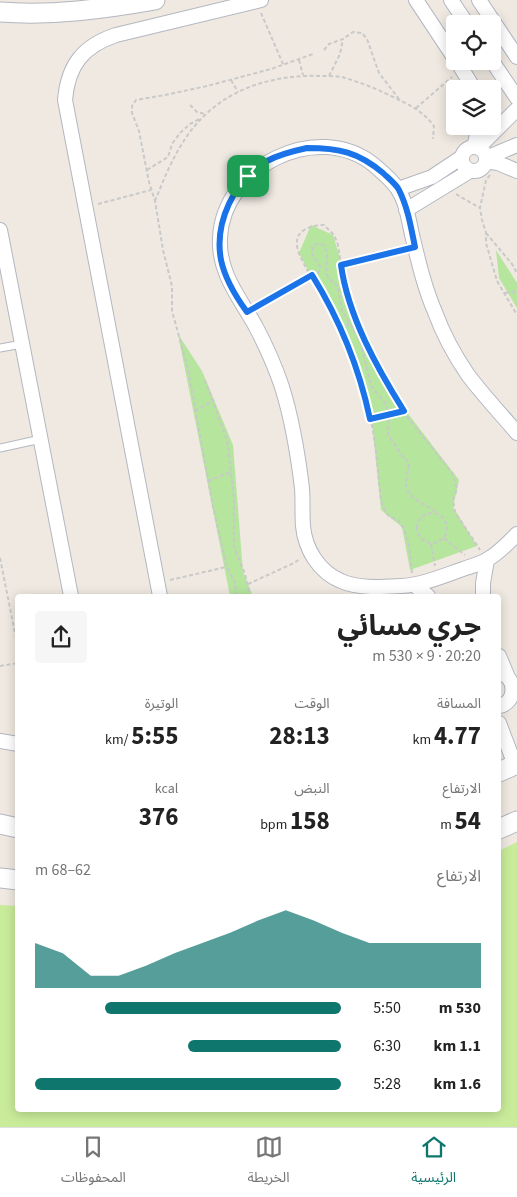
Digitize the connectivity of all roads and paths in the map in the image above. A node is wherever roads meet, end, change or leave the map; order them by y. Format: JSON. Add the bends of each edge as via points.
{"nodes":[{"id":1,"x":155,"y":0,"type":"edge"},
{"id":2,"x":416,"y":0,"type":"edge"},
{"id":3,"x":451,"y":0,"type":"edge"},
{"id":4,"x":479,"y":0,"type":"edge"},
{"id":5,"x":258,"y":1,"type":"edge"},
{"id":6,"x":0,"y":12,"type":"edge"},
{"id":7,"x":461,"y":15,"type":"edge"},
{"id":8,"x":342,"y":40,"type":"junction"},
{"id":9,"x":446,"y":45,"type":"edge"},
{"id":10,"x":324,"y":50,"type":"dead end"},
{"id":11,"x":313,"y":54,"type":"dead end"},
{"id":12,"x":517,"y":57,"type":"edge"},
{"id":13,"x":298,"y":59,"type":"junction"},
{"id":14,"x":283,"y":64,"type":"junction"},
{"id":15,"x":451,"y":70,"type":"edge"},
{"id":16,"x":498,"y":70,"type":"edge"},
{"id":17,"x":303,"y":75,"type":"junction"},
{"id":18,"x":329,"y":76,"type":"junction"},
{"id":19,"x":231,"y":80,"type":"junction"},
{"id":20,"x":238,"y":92,"type":"junction"},
{"id":21,"x":517,"y":98,"type":"edge"},
{"id":22,"x":400,"y":100,"type":"junction"},
{"id":23,"x":190,"y":106,"type":"dead end"},
{"id":24,"x":416,"y":108,"type":"junction"},
{"id":25,"x":517,"y":109,"type":"edge"},
{"id":26,"x":205,"y":114,"type":"junction"},
{"id":27,"x":202,"y":118,"type":"junction"},
{"id":28,"x":481,"y":135,"type":"edge"},
{"id":29,"x":433,"y":139,"type":"dead end"},
{"id":30,"x":517,"y":144,"type":"edge"},
{"id":31,"x":484,"y":155,"type":"junction"},
{"id":32,"x":462,"y":157,"type":"junction"},
{"id":33,"x":147,"y":170,"type":"junction"},
{"id":34,"x":470,"y":171,"type":"junction"},
{"id":35,"x":517,"y":171,"type":"edge"},
{"id":36,"x":442,"y":187,"type":"junction"},
{"id":37,"x":398,"y":189,"type":"junction"},
{"id":38,"x":152,"y":190,"type":"junction"},
{"id":39,"x":155,"y":201,"type":"junction"},
{"id":40,"x":86,"y":208,"type":"junction"},
{"id":41,"x":480,"y":208,"type":"junction"},
{"id":42,"x":406,"y":210,"type":"junction"},
{"id":43,"x":0,"y":230,"type":"edge"},
{"id":44,"x":486,"y":233,"type":"junction"},
{"id":45,"x":415,"y":247,"type":"junction"},
{"id":46,"x":341,"y":265,"type":"junction"},
{"id":47,"x":517,"y":273,"type":"edge"},
{"id":48,"x":312,"y":275,"type":"junction"},
{"id":49,"x":314,"y":279,"type":"junction"},
{"id":50,"x":517,"y":291,"type":"edge"},
{"id":51,"x":504,"y":293,"type":"junction"},
{"id":52,"x":247,"y":312,"type":"junction"},
{"id":53,"x":517,"y":315,"type":"edge"},
{"id":54,"x":349,"y":324,"type":"junction"},
{"id":55,"x":342,"y":331,"type":"junction"},
{"id":56,"x":22,"y":344,"type":"junction"},
{"id":57,"x":0,"y":348,"type":"edge"},
{"id":58,"x":205,"y":380,"type":"dead end"},
{"id":59,"x":214,"y":400,"type":"junction"},
{"id":60,"x":194,"y":411,"type":"junction"},
{"id":61,"x":404,"y":411,"type":"junction"},
{"id":62,"x":389,"y":414,"type":"junction"},
{"id":63,"x":370,"y":419,"type":"junction"},
{"id":64,"x":517,"y":433,"type":"edge"},
{"id":65,"x":41,"y":440,"type":"junction"},
{"id":66,"x":0,"y":448,"type":"edge"},
{"id":67,"x":231,"y":472,"type":"junction"},
{"id":68,"x":208,"y":481,"type":"junction"},
{"id":69,"x":438,"y":514,"type":"junction"},
{"id":70,"x":517,"y":534,"type":"edge"},
{"id":71,"x":444,"y":538,"type":"junction"},
{"id":72,"x":431,"y":544,"type":"junction"},
{"id":73,"x":309,"y":550,"type":"junction"},
{"id":74,"x":0,"y":558,"type":"edge"},
{"id":75,"x":482,"y":562,"type":"junction"},
{"id":76,"x":227,"y":567,"type":"junction"},
{"id":77,"x":437,"y":577,"type":"junction"},
{"id":78,"x":247,"y":584,"type":"junction"},
{"id":79,"x":414,"y":585,"type":"junction"},
{"id":80,"x":159,"y":590,"type":"edge"},
{"id":81,"x":71,"y":594,"type":"edge"},
{"id":82,"x":237,"y":594,"type":"edge"},
{"id":83,"x":250,"y":594,"type":"edge"},
{"id":84,"x":425,"y":594,"type":"edge"},
{"id":85,"x":482,"y":594,"type":"edge"},
{"id":86,"x":15,"y":633,"type":"edge"},
{"id":87,"x":15,"y":664,"type":"edge"},
{"id":88,"x":0,"y":666,"type":"edge"},
{"id":89,"x":503,"y":674,"type":"edge"},
{"id":90,"x":512,"y":700,"type":"edge"},
{"id":91,"x":501,"y":732,"type":"edge"},
{"id":92,"x":0,"y":741,"type":"edge"},
{"id":93,"x":15,"y":744,"type":"edge"},
{"id":94,"x":510,"y":767,"type":"edge"},
{"id":95,"x":517,"y":821,"type":"edge"},
{"id":96,"x":0,"y":824,"type":"edge"},
{"id":97,"x":15,"y":827,"type":"edge"},
{"id":98,"x":501,"y":827,"type":"edge"},
{"id":99,"x":0,"y":878,"type":"edge"},
{"id":100,"x":15,"y":880,"type":"edge"}],
"edges":[{"from":1,"to":6,"type":"main road","via":[[60,12]]},
{"from":2,"to":9,"type":"street"},
{"from":3,"to":7,"type":"street"},
{"from":4,"to":12,"type":"street"},
{"from":5,"to":14,"type":"path"},
{"from":5,"to":40,"type":"street","via":[[116,35],[89,48],[79,58],[66,85],[65,100]]},
{"from":8,"to":10,"type":"path","via":[[329,44]]},
{"from":8,"to":18,"type":"path","via":[[340,54]]},
{"from":8,"to":22,"type":"path","via":[[353,32],[362,33],[379,74]]},
{"from":11,"to":13,"type":"path"},
{"from":13,"to":14,"type":"path"},
{"from":13,"to":17,"type":"path"},
{"from":14,"to":19,"type":"path"},
{"from":15,"to":24,"type":"path"},
{"from":16,"to":21,"type":"street"},
{"from":17,"to":18,"type":"path"},
{"from":17,"to":20,"type":"path","via":[[265,81]]},
{"from":18,"to":22,"type":"path","via":[[369,86]]},
{"from":19,"to":20,"type":"path"},
{"from":19,"to":33,"type":"path","via":[[136,100],[132,113],[140,131]]},
{"from":20,"to":26,"type":"path"},
{"from":22,"to":24,"type":"path"},
{"from":23,"to":26,"type":"path"},
{"from":24,"to":29,"type":"path","via":[[434,126]]},
{"from":25,"to":31,"type":"street"},
{"from":26,"to":27,"type":"path"},
{"from":27,"to":33,"type":"path","via":[[180,133],[168,157]]},
{"from":27,"to":39,"type":"path","via":[[177,152]]},
{"from":28,"to":31,"type":"street"},
{"from":30,"to":31,"type":"street"},
{"from":31,"to":32,"type":"street","via":[[466,150]]},
{"from":31,"to":34,"type":"street","via":[[482,168]]},
{"from":31,"to":35,"type":"street"},
{"from":31,"to":41,"type":"path","via":[[486,180]]},
{"from":32,"to":34,"type":"street","via":[[463,165]]},
{"from":32,"to":37,"type":"street","via":[[432,178]]},
{"from":33,"to":38,"type":"path"},
{"from":34,"to":36,"type":"street"},
{"from":36,"to":41,"type":"path"},
{"from":36,"to":42,"type":"street"},
{"from":37,"to":42,"type":"street"},
{"from":37,"to":52,"type":"street","via":[[370,162],[351,152],[330,148],[307,148],[286,153],[266,162],[248,176],[234,193],[224,214],[220,237],[221,260],[229,282]]},
{"from":38,"to":39,"type":"path"},
{"from":38,"to":40,"type":"path"},
{"from":39,"to":60,"type":"path","via":[[172,286],[172,310],[188,369]]},
{"from":40,"to":80,"type":"street"},
{"from":41,"to":44,"type":"path"},
{"from":42,"to":45,"type":"street"},
{"from":43,"to":56,"type":"street"},
{"from":44,"to":47,"type":"path"},
{"from":44,"to":51,"type":"path","via":[[497,281]]},
{"from":45,"to":46,"type":"path"},
{"from":45,"to":64,"type":"street","via":[[432,305],[450,344],[468,374]]},
{"from":46,"to":48,"type":"path","via":[[334,235],[324,225],[316,225],[300,233],[296,241],[298,254]]},
{"from":46,"to":61,"type":"path","via":[[367,346]]},
{"from":48,"to":49,"type":"path"},
{"from":48,"to":52,"type":"path"},
{"from":49,"to":54,"type":"path","via":[[320,266],[312,248],[316,244],[324,245],[328,253],[328,277],[338,286],[342,311]]},
{"from":49,"to":55,"type":"path"},
{"from":50,"to":51,"type":"path"},
{"from":51,"to":53,"type":"path"},
{"from":52,"to":73,"type":"street","via":[[271,358],[291,419],[302,487],[303,528]]},
{"from":54,"to":55,"type":"path"},
{"from":54,"to":62,"type":"path","via":[[361,344],[371,386],[385,403]]},
{"from":55,"to":63,"type":"path","via":[[364,391]]},
{"from":56,"to":57,"type":"lane"},
{"from":56,"to":65,"type":"street"},
{"from":58,"to":59,"type":"path"},
{"from":59,"to":60,"type":"path"},
{"from":59,"to":67,"type":"path","via":[[227,440]]},
{"from":60,"to":68,"type":"path"},
{"from":61,"to":62,"type":"path"},
{"from":61,"to":75,"type":"path","via":[[453,474],[457,489],[453,500],[455,512]]},
{"from":62,"to":63,"type":"path"},
{"from":62,"to":69,"type":"path","via":[[388,435],[409,463],[408,492]]},
{"from":63,"to":79,"type":"path","via":[[381,500],[384,510],[399,520],[405,531]]},
{"from":65,"to":66,"type":"lane"},
{"from":65,"to":81,"type":"street"},
{"from":67,"to":68,"type":"path"},
{"from":67,"to":78,"type":"path","via":[[234,547]]},
{"from":68,"to":76,"type":"path"},
{"from":69,"to":71,"type":"path","via":[[447,525]]},
{"from":69,"to":72,"type":"path","via":[[424,515],[418,522],[419,536]]},
{"from":70,"to":75,"type":"street"},
{"from":71,"to":72,"type":"path"},
{"from":71,"to":75,"type":"path"},
{"from":72,"to":77,"type":"path"},
{"from":73,"to":78,"type":"path","via":[[294,563]]},
{"from":73,"to":79,"type":"street","via":[[322,569],[341,581],[364,586]]},
{"from":74,"to":86,"type":"path"},
{"from":75,"to":77,"type":"street"},
{"from":75,"to":85,"type":"street"},
{"from":76,"to":80,"type":"path"},
{"from":76,"to":82,"type":"path"},
{"from":77,"to":79,"type":"street"},
{"from":78,"to":83,"type":"path"},
{"from":79,"to":84,"type":"street"},
{"from":87,"to":88,"type":"path"},
{"from":89,"to":90,"type":"street","via":[[513,682]]},
{"from":91,"to":94,"type":"street"},
{"from":92,"to":93,"type":"street"},
{"from":95,"to":98,"type":"main road"},
{"from":96,"to":97,"type":"main road"},
{"from":99,"to":100,"type":"main road"}]}
